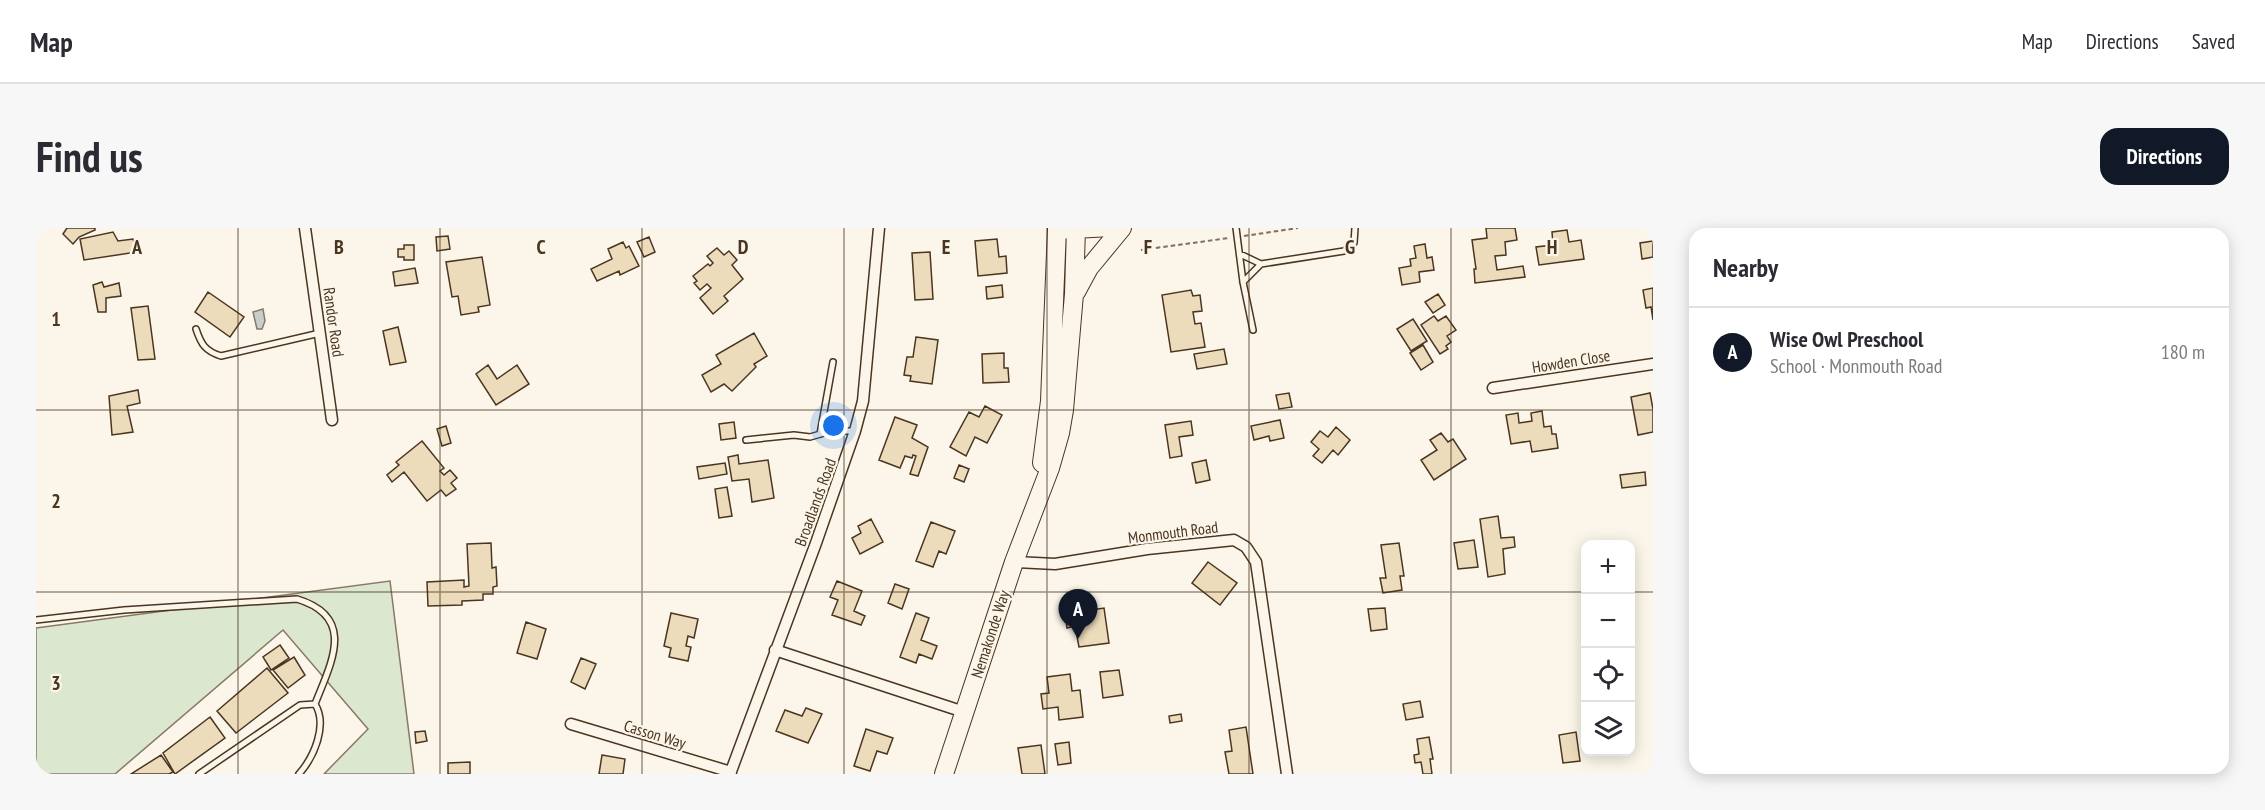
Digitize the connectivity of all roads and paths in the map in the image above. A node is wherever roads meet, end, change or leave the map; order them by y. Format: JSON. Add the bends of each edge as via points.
{"nodes":[{"id":1,"x":305,"y":228,"type":"edge"},
{"id":2,"x":879,"y":228,"type":"edge"},
{"id":3,"x":1121,"y":228,"type":"edge"},
{"id":4,"x":1236,"y":228,"type":"edge"},
{"id":5,"x":1298,"y":228,"type":"edge"},
{"id":6,"x":1355,"y":228,"type":"edge"},
{"id":7,"x":1076,"y":229,"type":"edge"},
{"id":8,"x":1057,"y":230,"type":"edge"},
{"id":9,"x":1238,"y":236,"type":"junction"},
{"id":10,"x":1141,"y":250,"type":"dead end"},
{"id":11,"x":1240,"y":254,"type":"junction"},
{"id":12,"x":1261,"y":264,"type":"junction"},
{"id":13,"x":1243,"y":282,"type":"junction"},
{"id":14,"x":1074,"y":294,"type":"junction"},
{"id":15,"x":196,"y":329,"type":"dead end"},
{"id":16,"x":1254,"y":330,"type":"dead end"},
{"id":17,"x":320,"y":333,"type":"junction"},
{"id":18,"x":833,"y":362,"type":"dead end"},
{"id":19,"x":1653,"y":364,"type":"edge"},
{"id":20,"x":1493,"y":388,"type":"dead end"},
{"id":21,"x":332,"y":420,"type":"dead end"},
{"id":22,"x":855,"y":431,"type":"junction"},
{"id":23,"x":820,"y":434,"type":"junction"},
{"id":24,"x":747,"y":440,"type":"dead end"},
{"id":25,"x":1039,"y":495,"type":"junction"},
{"id":26,"x":1014,"y":562,"type":"junction"},
{"id":27,"x":36,"y":620,"type":"edge"},
{"id":28,"x":775,"y":650,"type":"junction"},
{"id":29,"x":315,"y":704,"type":"junction"},
{"id":30,"x":964,"y":712,"type":"junction"},
{"id":31,"x":571,"y":724,"type":"dead end"},
{"id":32,"x":731,"y":773,"type":"edge"},
{"id":33,"x":198,"y":774,"type":"edge"},
{"id":34,"x":299,"y":774,"type":"edge"},
{"id":35,"x":944,"y":774,"type":"edge"},
{"id":36,"x":1287,"y":774,"type":"edge"}],
"edges":[{"from":1,"to":17,"type":"street","name":"Randor Road"},
{"from":2,"to":22,"type":"street","name":"Broadlands Road","via":[[863,400]]},
{"from":3,"to":7,"type":"main road"},
{"from":3,"to":14,"type":"highway"},
{"from":4,"to":9,"type":"lane"},
{"from":5,"to":9,"type":"path"},
{"from":6,"to":12,"type":"lane","via":[[1354,243],[1344,251]]},
{"from":7,"to":8,"type":"main road"},
{"from":7,"to":14,"type":"highway","name":"Nemakonde Way"},
{"from":8,"to":25,"type":"highway","name":"Nemakonde Way","via":[[1050,401]]},
{"from":9,"to":10,"type":"path"},
{"from":9,"to":11,"type":"lane"},
{"from":11,"to":12,"type":"lane"},
{"from":11,"to":13,"type":"lane"},
{"from":12,"to":13,"type":"lane"},
{"from":13,"to":16,"type":"lane"},
{"from":14,"to":25,"type":"highway","name":"Nemakonde Way","via":[[1060,433]]},
{"from":15,"to":17,"type":"lane","via":[[208,352],[220,356]]},
{"from":17,"to":21,"type":"street","name":"Randor Road"},
{"from":18,"to":23,"type":"lane"},
{"from":19,"to":20,"type":"street","name":"Howden Close"},
{"from":22,"to":23,"type":"lane"},
{"from":22,"to":28,"type":"street","name":"Broadlands Road"},
{"from":23,"to":24,"type":"lane"},
{"from":25,"to":26,"type":"highway","name":"Nemakonde Way"},
{"from":26,"to":30,"type":"highway","name":"Nemakonde Way"},
{"from":26,"to":36,"type":"street","name":"Monmouth Road","via":[[1055,564],[1233,540],[1246,547],[1256,562]]},
{"from":27,"to":29,"type":"lane","via":[[297,599],[321,609],[330,619],[335,649]]},
{"from":28,"to":30,"type":"street"},
{"from":28,"to":32,"type":"street","name":"Broadlands Road"},
{"from":29,"to":33,"type":"lane","via":[[300,705]]},
{"from":29,"to":34,"type":"lane","via":[[320,718],[314,751]]},
{"from":30,"to":35,"type":"highway","name":"Nemakonde Way"},
{"from":31,"to":32,"type":"street","name":"Casson Way"}]}
